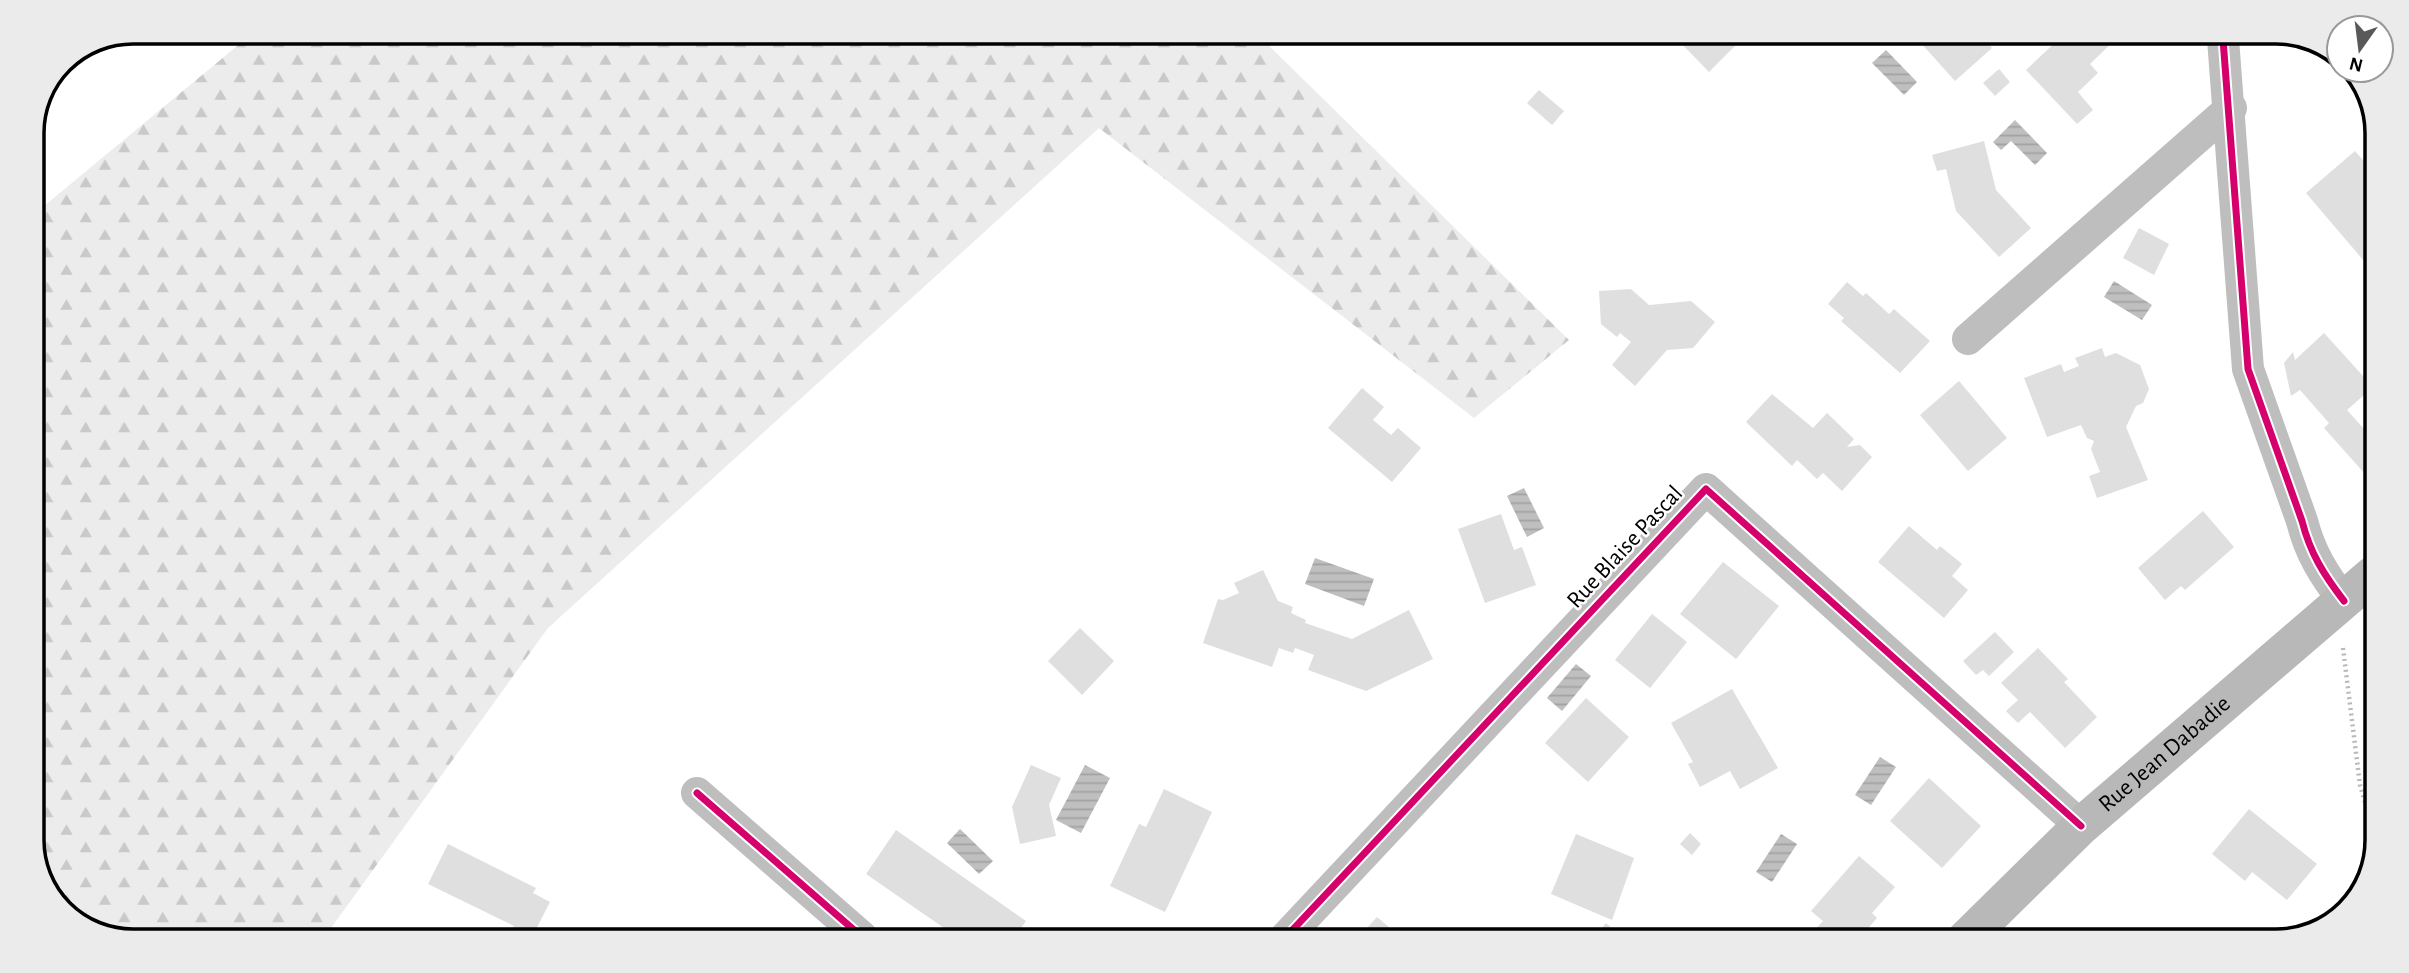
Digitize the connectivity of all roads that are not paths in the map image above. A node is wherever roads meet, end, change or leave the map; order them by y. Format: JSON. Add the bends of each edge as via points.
{"nodes":[{"id":1,"x":2224,"y":44,"type":"edge"},
{"id":2,"x":2231,"y":108,"type":"junction"},
{"id":3,"x":1968,"y":339,"type":"dead end"},
{"id":4,"x":2365,"y":582,"type":"edge"},
{"id":5,"x":2344,"y":601,"type":"junction"},
{"id":6,"x":697,"y":793,"type":"dead end"},
{"id":7,"x":2081,"y":827,"type":"junction"},
{"id":8,"x":853,"y":929,"type":"edge"},
{"id":9,"x":1293,"y":929,"type":"edge"},
{"id":10,"x":1976,"y":929,"type":"edge"}],
"edges":[{"from":1,"to":2,"type":"street"},
{"from":2,"to":3,"type":"street"},
{"from":2,"to":5,"type":"street","via":[[2248,369],[2308,546]]},
{"from":4,"to":5,"type":"street","name":"Rue Jean Dabadie"},
{"from":5,"to":7,"type":"street","name":"Rue Jean Dabadie"},
{"from":6,"to":8,"type":"street"},
{"from":7,"to":9,"type":"street","name":"Rue Blaise Pascal","via":[[1706,489]]},
{"from":7,"to":10,"type":"street","name":"Rue Jean Dabadie"}]}
